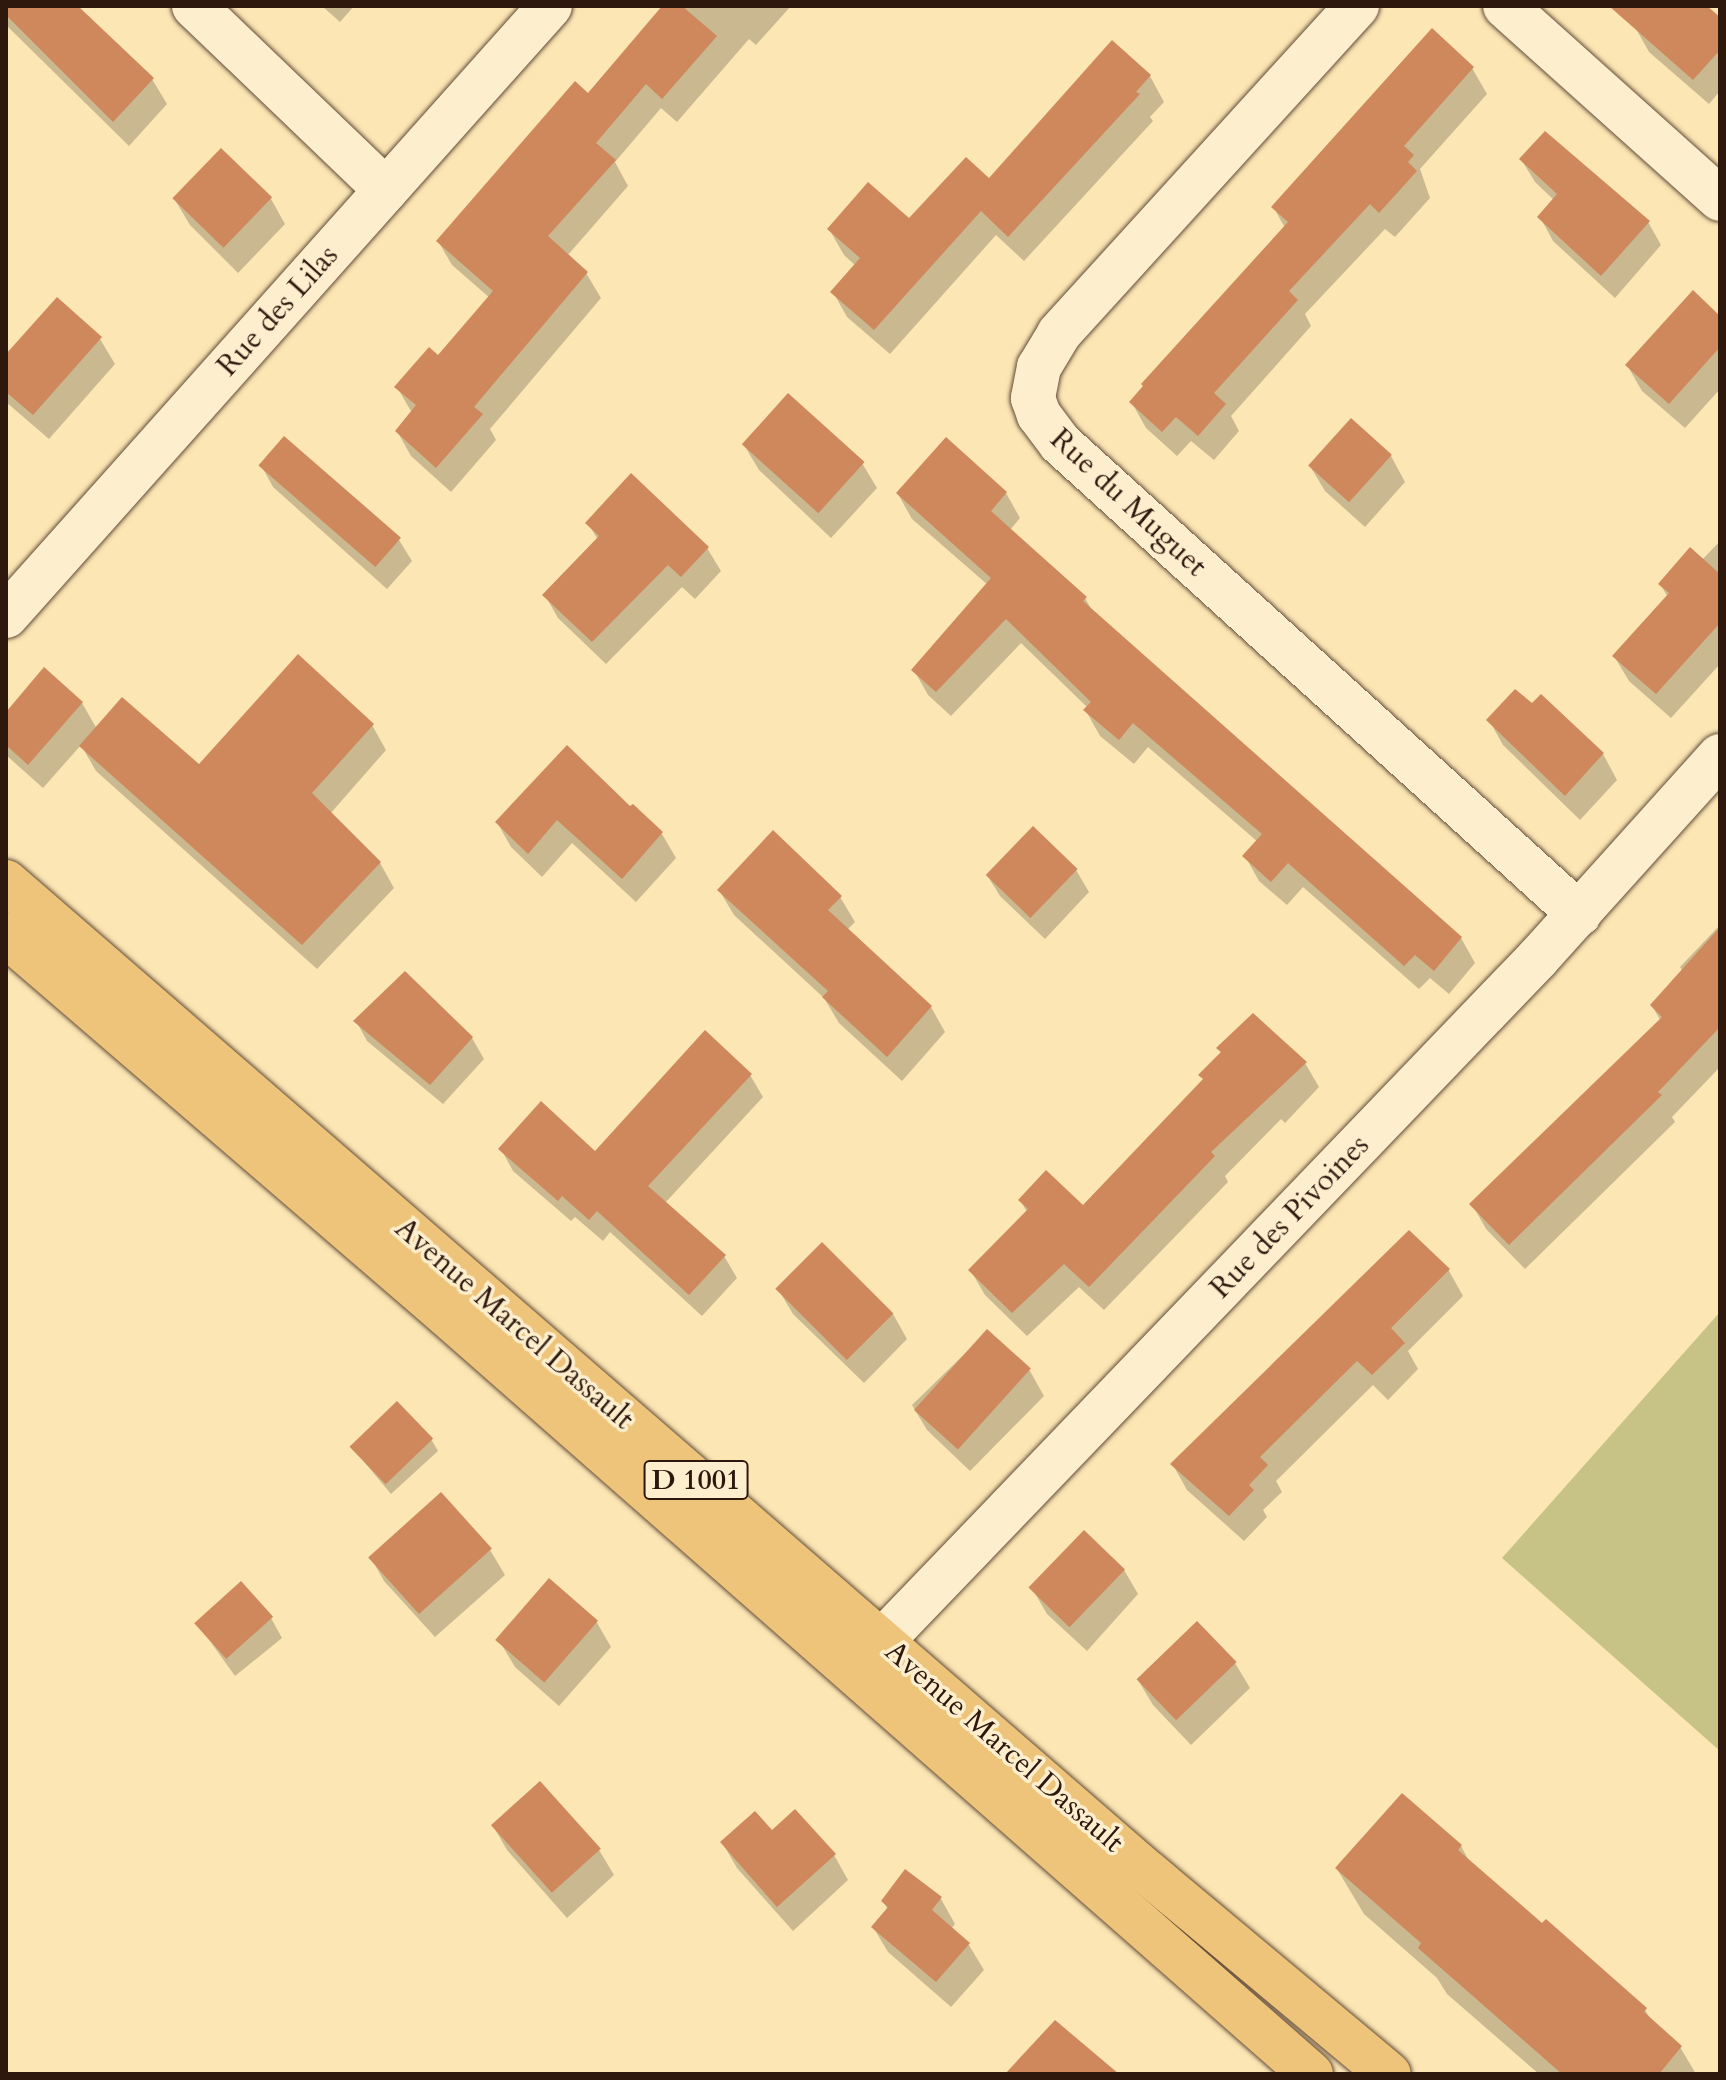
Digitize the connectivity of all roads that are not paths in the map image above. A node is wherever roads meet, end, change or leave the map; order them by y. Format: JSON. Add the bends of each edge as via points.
{"nodes":[{"id":1,"x":194,"y":6,"type":"edge"},
{"id":2,"x":550,"y":6,"type":"edge"},
{"id":3,"x":1357,"y":6,"type":"edge"},
{"id":4,"x":1505,"y":6,"type":"edge"},
{"id":5,"x":386,"y":190,"type":"junction"},
{"id":6,"x":1720,"y":199,"type":"edge"},
{"id":7,"x":6,"y":616,"type":"edge"},
{"id":8,"x":1720,"y":756,"type":"edge"},
{"id":9,"x":6,"y":882,"type":"edge"},
{"id":10,"x":1579,"y":914,"type":"junction"},
{"id":11,"x":6,"y":935,"type":"edge"},
{"id":12,"x":867,"y":1655,"type":"junction"},
{"id":13,"x":1311,"y":2074,"type":"edge"},
{"id":14,"x":1389,"y":2074,"type":"edge"}],
"edges":[{"from":1,"to":5,"type":"street"},
{"from":2,"to":5,"type":"street","name":"Rue des Lilas"},
{"from":3,"to":10,"type":"street","name":"Rue du Muguet","via":[[1059,334],[1039,367],[1033,398],[1060,443]]},
{"from":4,"to":6,"type":"street"},
{"from":5,"to":7,"type":"street","name":"Rue des Lilas"},
{"from":8,"to":10,"type":"street","name":"Rue des Pivoines"},
{"from":9,"to":12,"type":"main road","name":"Avenue Marcel Dassault","number":"D 1001"},
{"from":10,"to":12,"type":"street","name":"Rue des Pivoines"},
{"from":11,"to":12,"type":"main road","name":"Avenue Marcel Dassault","number":"D 1001"},
{"from":12,"to":13,"type":"main road","name":"Avenue Marcel Dassault","number":"D 1001","via":[[1112,1903]]},
{"from":12,"to":14,"type":"main road","name":"Avenue Marcel Dassault","number":"D 1001","via":[[1147,1872]]}]}
